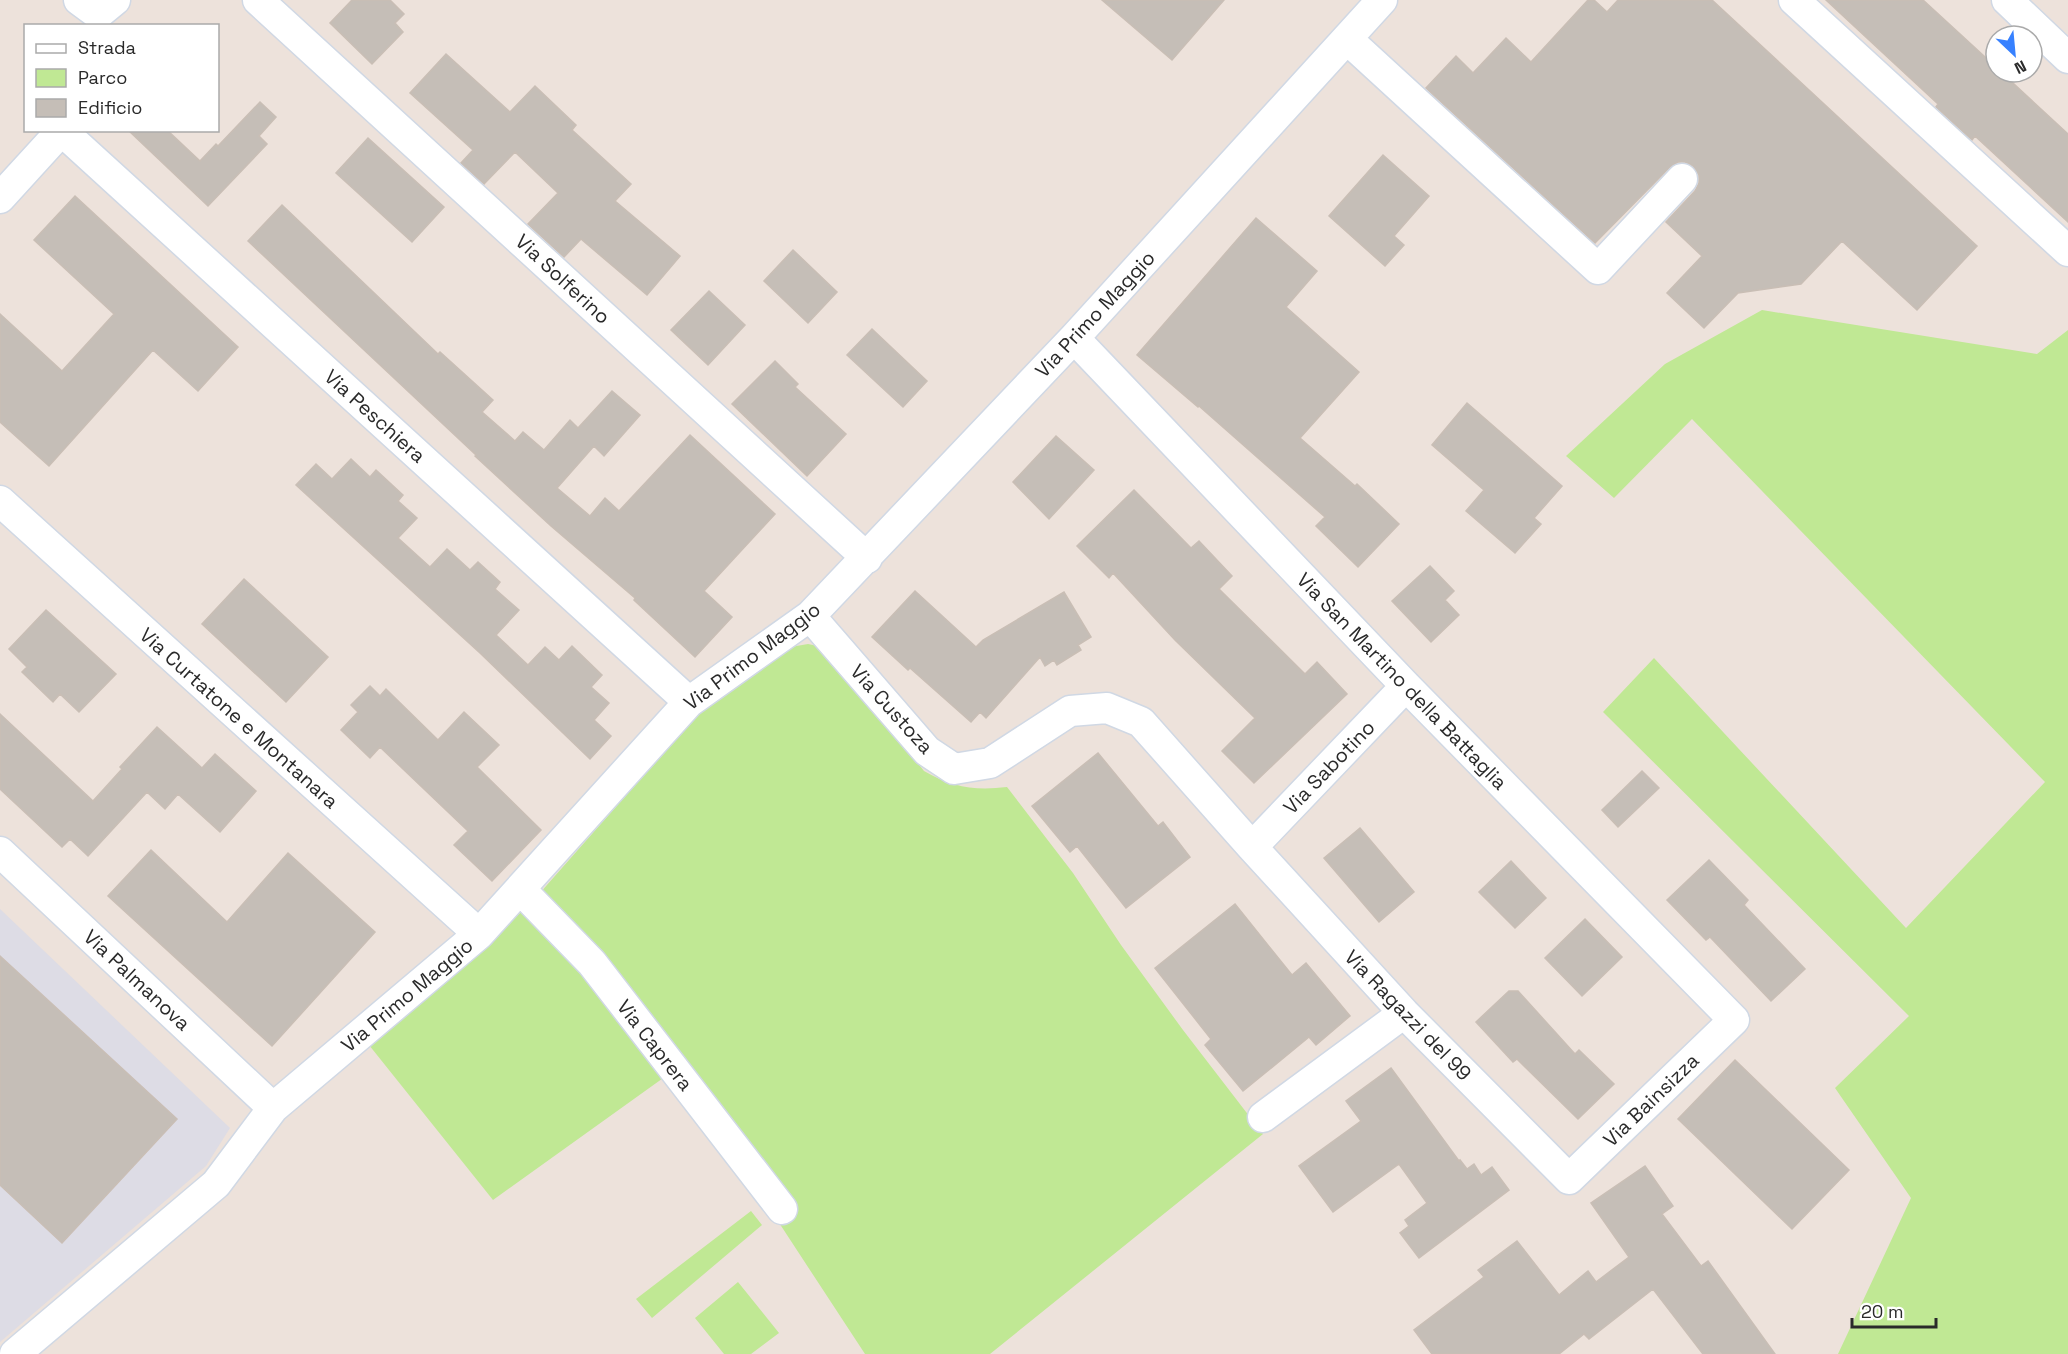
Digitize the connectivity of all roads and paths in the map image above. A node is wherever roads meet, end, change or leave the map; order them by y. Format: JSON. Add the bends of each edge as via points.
{"nodes":[{"id":1,"x":258,"y":0,"type":"edge"},
{"id":2,"x":1383,"y":0,"type":"edge"},
{"id":3,"x":1794,"y":0,"type":"edge"},
{"id":4,"x":2016,"y":3,"type":"edge"},
{"id":5,"x":1347,"y":39,"type":"junction"},
{"id":6,"x":2068,"y":58,"type":"edge"},
{"id":7,"x":61,"y":132,"type":"edge"},
{"id":8,"x":63,"y":132,"type":"edge"},
{"id":9,"x":1682,"y":179,"type":"dead end"},
{"id":10,"x":0,"y":198,"type":"edge"},
{"id":11,"x":2068,"y":251,"type":"edge"},
{"id":12,"x":1074,"y":338,"type":"junction"},
{"id":13,"x":0,"y":501,"type":"edge"},
{"id":14,"x":867,"y":558,"type":"junction"},
{"id":15,"x":810,"y":616,"type":"junction"},
{"id":16,"x":1406,"y":686,"type":"junction"},
{"id":17,"x":689,"y":702,"type":"junction"},
{"id":18,"x":990,"y":763,"type":"joint"},
{"id":19,"x":1252,"y":847,"type":"junction"},
{"id":20,"x":0,"y":852,"type":"edge"},
{"id":21,"x":520,"y":889,"type":"junction"},
{"id":22,"x":478,"y":934,"type":"junction"},
{"id":23,"x":1404,"y":1013,"type":"junction"},
{"id":24,"x":1734,"y":1020,"type":"joint"},
{"id":25,"x":273,"y":1108,"type":"junction"},
{"id":26,"x":1263,"y":1118,"type":"dead end"},
{"id":27,"x":1569,"y":1179,"type":"joint"},
{"id":28,"x":782,"y":1209,"type":"dead end"},
{"id":29,"x":15,"y":1354,"type":"edge"}],
"edges":[{"from":1,"to":14,"type":"street","name":"Via Solferino"},
{"from":2,"to":5,"type":"street","name":"Via Primo Maggio"},
{"from":3,"to":11,"type":"street"},
{"from":4,"to":6,"type":"street"},
{"from":5,"to":9,"type":"street","via":[[1598,269]]},
{"from":5,"to":12,"type":"street","name":"Via Primo Maggio"},
{"from":7,"to":10,"type":"street"},
{"from":8,"to":17,"type":"street","name":"Via Peschiera"},
{"from":12,"to":14,"type":"street","name":"Via Primo Maggio"},
{"from":12,"to":16,"type":"street","name":"Via San Martino della Battaglia"},
{"from":13,"to":22,"type":"street","name":"Via Curtatone e Montanara"},
{"from":14,"to":15,"type":"street","name":"Via Primo Maggio"},
{"from":15,"to":17,"type":"street","name":"Via Primo Maggio"},
{"from":15,"to":18,"type":"street","name":"Via Custoza","via":[[927,752],[954,769]]},
{"from":16,"to":19,"type":"street","name":"Via Sabotino"},
{"from":16,"to":24,"type":"street","name":"Via San Martino della Battaglia"},
{"from":17,"to":21,"type":"street","name":"Via Primo Maggio"},
{"from":18,"to":19,"type":"street","name":"Via Ragazzi del 99","via":[[1070,711],[1107,708],[1141,722]]},
{"from":19,"to":23,"type":"street","name":"Via Ragazzi del 99"},
{"from":20,"to":25,"type":"street","name":"Via Palmanova"},
{"from":21,"to":22,"type":"street","name":"Via Primo Maggio"},
{"from":21,"to":28,"type":"street","name":"Via Caprera","via":[[592,963]]},
{"from":22,"to":25,"type":"street","name":"Via Primo Maggio"},
{"from":23,"to":26,"type":"street"},
{"from":23,"to":27,"type":"street","name":"Via Ragazzi del 99"},
{"from":24,"to":27,"type":"street","name":"Via Bainsizza"},
{"from":25,"to":29,"type":"street","name":"Via Primo Maggio","via":[[216,1184]]}]}
